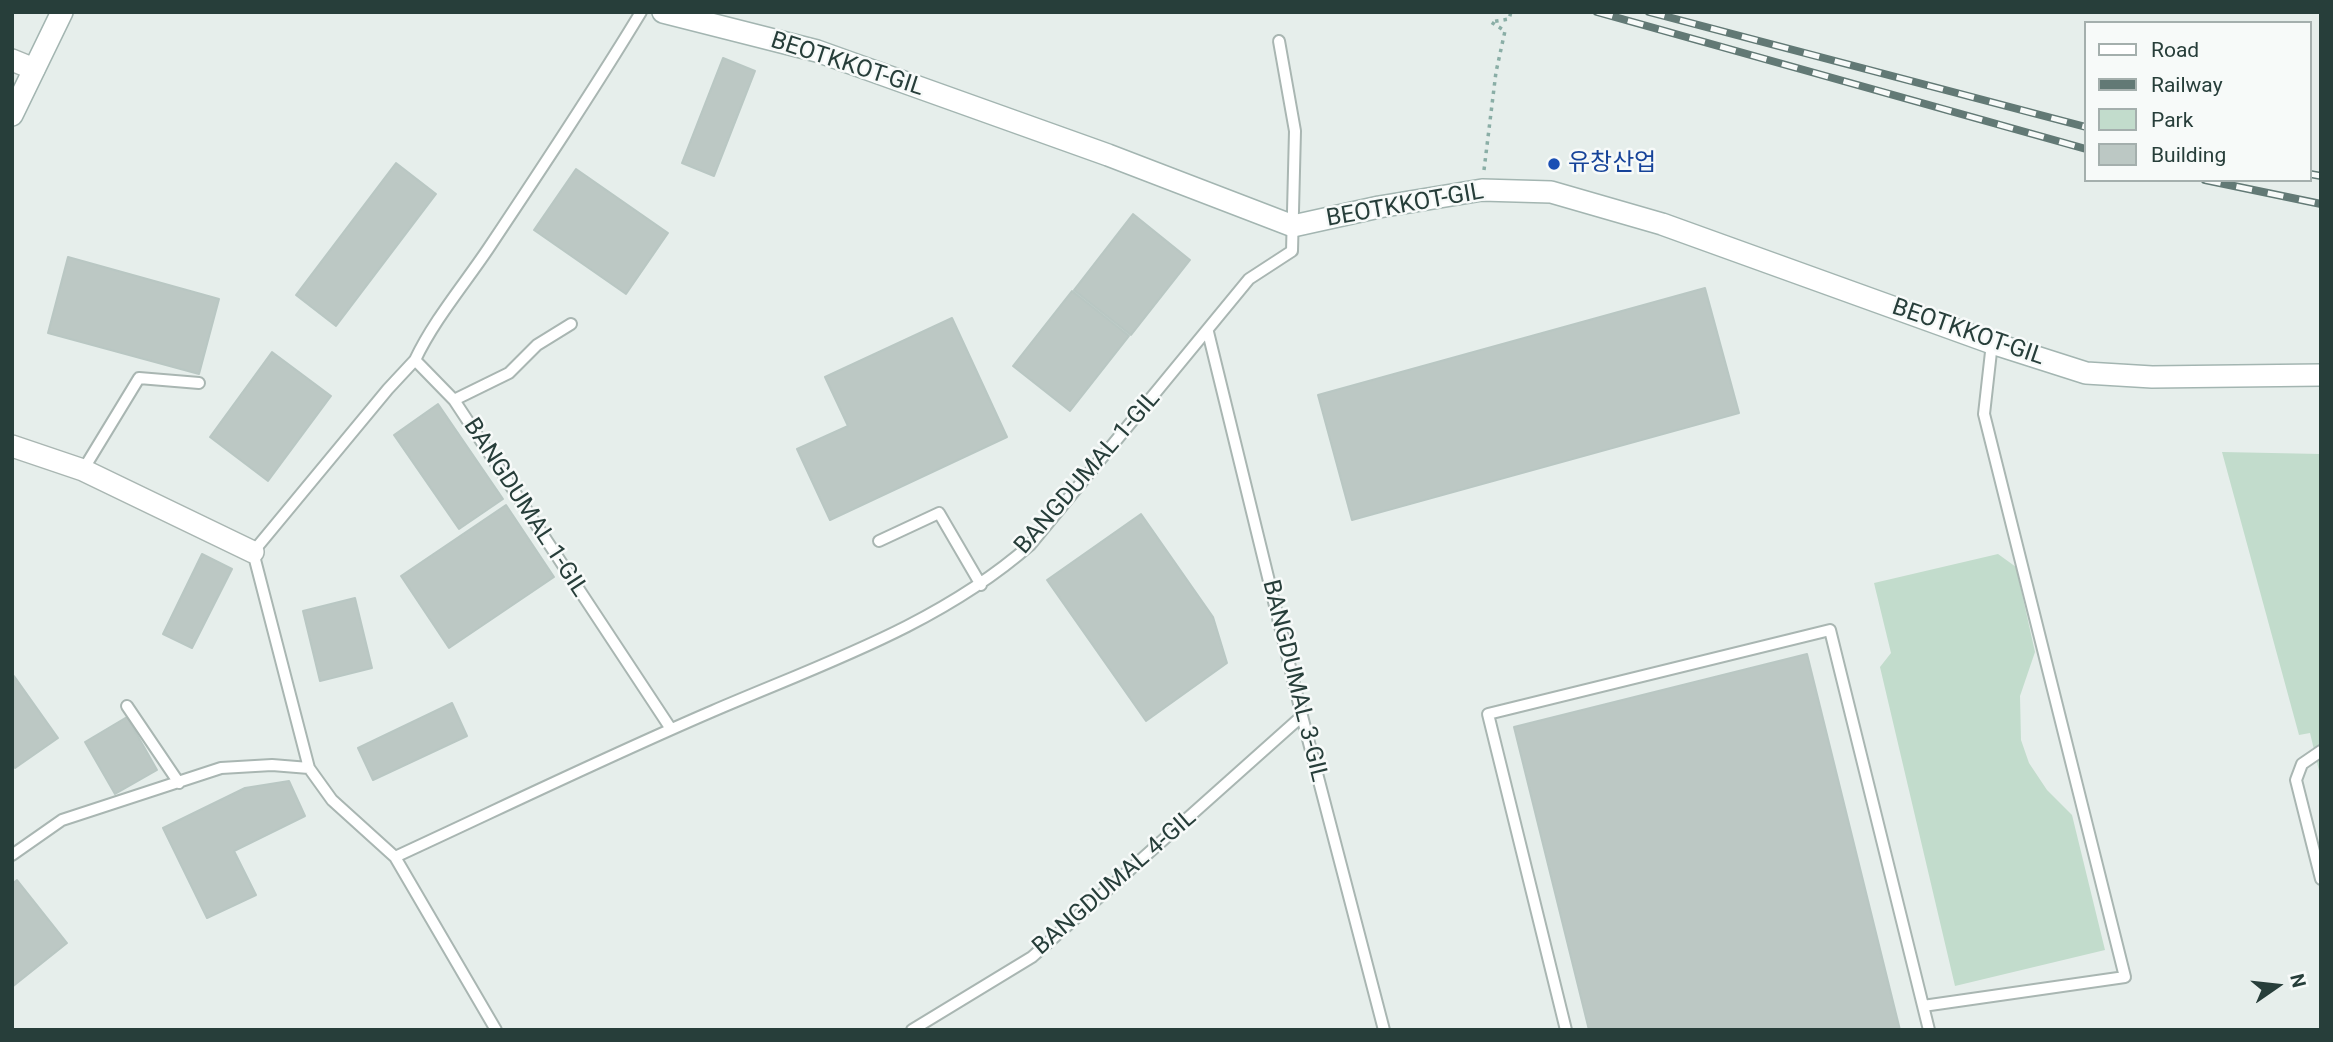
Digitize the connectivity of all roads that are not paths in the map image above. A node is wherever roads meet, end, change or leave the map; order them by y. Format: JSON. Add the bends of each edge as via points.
{"nodes":[{"id":1,"x":62,"y":12,"type":"edge"},
{"id":2,"x":641,"y":12,"type":"edge"},
{"id":3,"x":663,"y":12,"type":"edge"},
{"id":4,"x":1279,"y":41,"type":"dead end"},
{"id":5,"x":12,"y":60,"type":"edge"},
{"id":6,"x":34,"y":69,"type":"junction"},
{"id":7,"x":12,"y":115,"type":"edge"},
{"id":8,"x":1293,"y":226,"type":"junction"},
{"id":9,"x":571,"y":324,"type":"dead end"},
{"id":10,"x":1208,"y":332,"type":"junction"},
{"id":11,"x":1992,"y":343,"type":"junction"},
{"id":12,"x":415,"y":360,"type":"junction"},
{"id":13,"x":2321,"y":375,"type":"edge"},
{"id":14,"x":200,"y":383,"type":"dead end"},
{"id":15,"x":454,"y":400,"type":"junction"},
{"id":16,"x":12,"y":446,"type":"edge"},
{"id":17,"x":83,"y":470,"type":"junction"},
{"id":18,"x":879,"y":541,"type":"dead end"},
{"id":19,"x":253,"y":552,"type":"junction"},
{"id":20,"x":981,"y":584,"type":"junction"},
{"id":21,"x":127,"y":706,"type":"dead end"},
{"id":22,"x":1302,"y":716,"type":"junction"},
{"id":23,"x":671,"y":729,"type":"junction"},
{"id":24,"x":2321,"y":751,"type":"edge"},
{"id":25,"x":309,"y":768,"type":"junction"},
{"id":26,"x":179,"y":783,"type":"junction"},
{"id":27,"x":12,"y":855,"type":"edge"},
{"id":28,"x":395,"y":856,"type":"junction"},
{"id":29,"x":2321,"y":879,"type":"edge"},
{"id":30,"x":1923,"y":1006,"type":"junction"},
{"id":31,"x":496,"y":1030,"type":"edge"},
{"id":32,"x":912,"y":1030,"type":"edge"},
{"id":33,"x":1384,"y":1030,"type":"edge"},
{"id":34,"x":1566,"y":1030,"type":"edge"},
{"id":35,"x":1929,"y":1030,"type":"edge"}],
"edges":[{"from":1,"to":6,"type":"street"},
{"from":2,"to":12,"type":"lane"},
{"from":3,"to":8,"type":"street","name":"BEOTKKOT-GIL","via":[[817,51]]},
{"from":4,"to":8,"type":"lane","via":[[1294,131]]},
{"from":5,"to":6,"type":"street"},
{"from":6,"to":7,"type":"street"},
{"from":8,"to":10,"type":"lane","name":"BANGDUMAL 1-GIL","via":[[1292,251],[1249,279]]},
{"from":8,"to":11,"type":"street","name":"BEOTKKOT-GIL","via":[[1482,190],[1551,192],[1662,224]]},
{"from":9,"to":15,"type":"lane","via":[[537,345],[509,373]]},
{"from":10,"to":20,"type":"lane","name":"BANGDUMAL 1-GIL","via":[[1030,545]]},
{"from":10,"to":22,"type":"lane","name":"BANGDUMAL 3-GIL"},
{"from":11,"to":13,"type":"street","name":"BEOTKKOT-GIL","via":[[2087,373]]},
{"from":11,"to":30,"type":"lane","via":[[1984,414],[2125,977]]},
{"from":12,"to":15,"type":"lane","name":"BANGDUMAL 1-GIL"},
{"from":12,"to":19,"type":"lane"},
{"from":14,"to":17,"type":"lane","via":[[139,378]]},
{"from":15,"to":23,"type":"lane","name":"BANGDUMAL 1-GIL"},
{"from":16,"to":17,"type":"street"},
{"from":17,"to":19,"type":"street"},
{"from":18,"to":20,"type":"lane","via":[[939,513]]},
{"from":19,"to":25,"type":"lane"},
{"from":20,"to":23,"type":"lane","name":"BANGDUMAL 1-GIL","via":[[919,622]]},
{"from":21,"to":26,"type":"lane"},
{"from":22,"to":32,"type":"lane","name":"BANGDUMAL 4-GIL","via":[[1031,957]]},
{"from":22,"to":33,"type":"lane","name":"BANGDUMAL 3-GIL"},
{"from":23,"to":28,"type":"lane","name":"BANGDUMAL 1-GIL"},
{"from":24,"to":29,"type":"lane","via":[[2302,764],[2296,780]]},
{"from":25,"to":26,"type":"lane","via":[[221,768]]},
{"from":25,"to":28,"type":"lane","via":[[332,800]]},
{"from":26,"to":27,"type":"lane","via":[[62,820]]},
{"from":28,"to":31,"type":"lane"},
{"from":30,"to":34,"type":"lane","via":[[1829,630],[1488,714]]},
{"from":30,"to":35,"type":"lane"}]}
